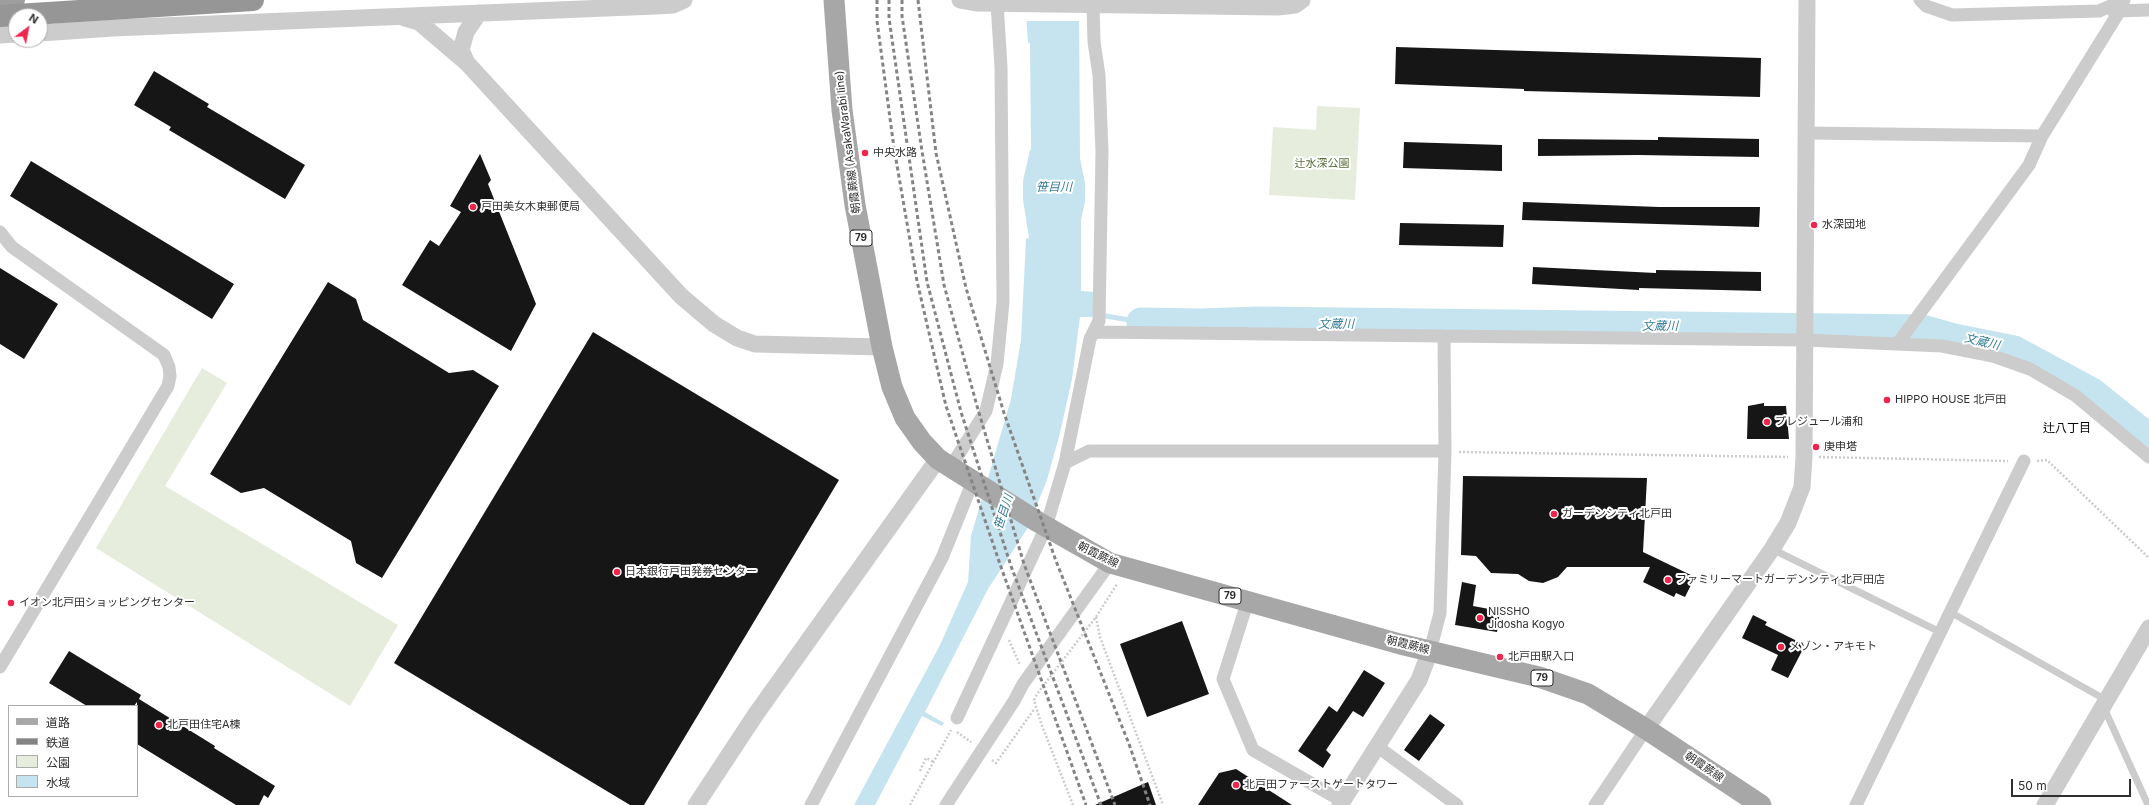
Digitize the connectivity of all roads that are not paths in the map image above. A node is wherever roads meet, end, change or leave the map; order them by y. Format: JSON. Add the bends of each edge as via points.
{"nodes":[{"id":1,"x":14,"y":0,"type":"edge"},
{"id":2,"x":253,"y":0,"type":"edge"},
{"id":3,"x":684,"y":0,"type":"edge"},
{"id":4,"x":834,"y":0,"type":"edge"},
{"id":5,"x":960,"y":0,"type":"edge"},
{"id":6,"x":1302,"y":0,"type":"edge"},
{"id":7,"x":1807,"y":0,"type":"edge"},
{"id":8,"x":1920,"y":0,"type":"edge"},
{"id":9,"x":0,"y":1,"type":"edge"},
{"id":10,"x":1004,"y":3,"type":"junction"},
{"id":11,"x":1090,"y":4,"type":"junction"},
{"id":12,"x":2123,"y":4,"type":"edge"},
{"id":13,"x":2149,"y":10,"type":"edge"},
{"id":14,"x":479,"y":13,"type":"junction"},
{"id":15,"x":0,"y":16,"type":"edge"},
{"id":16,"x":398,"y":16,"type":"junction"},
{"id":17,"x":48,"y":33,"type":"edge"},
{"id":18,"x":467,"y":62,"type":"junction"},
{"id":19,"x":1807,"y":133,"type":"junction"},
{"id":20,"x":2042,"y":136,"type":"junction"},
{"id":21,"x":0,"y":232,"type":"edge"},
{"id":22,"x":1805,"y":331,"type":"junction"},
{"id":23,"x":1094,"y":332,"type":"junction"},
{"id":24,"x":1444,"y":336,"type":"junction"},
{"id":25,"x":1898,"y":343,"type":"junction"},
{"id":26,"x":882,"y":347,"type":"junction"},
{"id":27,"x":1445,"y":451,"type":"junction"},
{"id":28,"x":2149,"y":456,"type":"edge"},
{"id":29,"x":2024,"y":461,"type":"dead end"},
{"id":30,"x":944,"y":463,"type":"junction"},
{"id":31,"x":1065,"y":463,"type":"junction"},
{"id":32,"x":978,"y":484,"type":"junction"},
{"id":33,"x":1042,"y":525,"type":"junction"},
{"id":34,"x":1772,"y":549,"type":"junction"},
{"id":35,"x":1116,"y":571,"type":"junction"},
{"id":36,"x":1248,"y":600,"type":"junction"},
{"id":37,"x":1950,"y":612,"type":"junction"},
{"id":38,"x":2149,"y":628,"type":"edge"},
{"id":39,"x":1940,"y":632,"type":"junction"},
{"id":40,"x":1430,"y":651,"type":"junction"},
{"id":41,"x":0,"y":667,"type":"edge"},
{"id":42,"x":2105,"y":703,"type":"junction"},
{"id":43,"x":957,"y":718,"type":"dead end"},
{"id":44,"x":1646,"y":729,"type":"junction"},
{"id":45,"x":1378,"y":747,"type":"junction"},
{"id":46,"x":1341,"y":803,"type":"edge"},
{"id":47,"x":1758,"y":804,"type":"edge"},
{"id":48,"x":696,"y":805,"type":"edge"},
{"id":49,"x":811,"y":805,"type":"edge"},
{"id":50,"x":946,"y":805,"type":"edge"},
{"id":51,"x":1457,"y":805,"type":"edge"},
{"id":52,"x":1595,"y":805,"type":"edge"},
{"id":53,"x":1856,"y":805,"type":"edge"},
{"id":54,"x":2045,"y":805,"type":"edge"},
{"id":55,"x":2148,"y":805,"type":"edge"}],
"edges":[{"from":1,"to":9,"type":"highway"},
{"from":2,"to":15,"type":"highway"},
{"from":3,"to":14,"type":"street","via":[[668,6]]},
{"from":4,"to":26,"type":"main road","name":"朝霞蕨線 (AsakaWarabi line)","number":"79","via":[[842,110],[853,191]]},
{"from":5,"to":10,"type":"street"},
{"from":6,"to":11,"type":"street","via":[[1295,5],[1278,8]]},
{"from":7,"to":19,"type":"street"},
{"from":8,"to":12,"type":"street","via":[[1926,6],[1952,16],[2099,11]]},
{"from":10,"to":11,"type":"street"},
{"from":10,"to":30,"type":"street","via":[[1001,67],[1003,302],[997,364],[986,411]]},
{"from":11,"to":23,"type":"street","via":[[1099,75],[1102,152],[1099,321]]},
{"from":12,"to":13,"type":"street"},
{"from":12,"to":20,"type":"street"},
{"from":14,"to":16,"type":"street"},
{"from":14,"to":18,"type":"street","via":[[466,32],[461,50]]},
{"from":16,"to":17,"type":"street"},
{"from":16,"to":18,"type":"street","via":[[419,22]]},
{"from":18,"to":26,"type":"street","via":[[681,296],[714,324],[737,338],[755,344]]},
{"from":19,"to":20,"type":"street"},
{"from":19,"to":22,"type":"street"},
{"from":20,"to":25,"type":"street","via":[[2029,165]]},
{"from":21,"to":41,"type":"street","via":[[12,247],[164,355],[170,376],[168,386]]},
{"from":22,"to":24,"type":"street"},
{"from":22,"to":25,"type":"street"},
{"from":22,"to":34,"type":"street","via":[[1802,487],[1788,522]]},
{"from":23,"to":24,"type":"street"},
{"from":23,"to":31,"type":"street","via":[[1090,339]]},
{"from":24,"to":27,"type":"street"},
{"from":25,"to":28,"type":"street","via":[[1964,350],[1993,356],[2030,369],[2076,396]]},
{"from":26,"to":30,"type":"main road","name":"朝霞蕨線 (AsakaWarabi line)","number":"79","via":[[892,386],[905,418],[922,442]]},
{"from":27,"to":31,"type":"street","via":[[1089,451]]},
{"from":27,"to":40,"type":"street","via":[[1440,613]]},
{"from":29,"to":37,"type":"street"},
{"from":30,"to":32,"type":"main road","name":"朝霞蕨線 (AsakaWarabi line)","number":"79"},
{"from":30,"to":48,"type":"street","via":[[756,714]]},
{"from":31,"to":33,"type":"street"},
{"from":32,"to":33,"type":"main road","name":"朝霞蕨線 (AsakaWarabi line)","number":"79"},
{"from":32,"to":49,"type":"street","via":[[942,558]]},
{"from":33,"to":35,"type":"main road","name":"朝霞蕨線","number":"79"},
{"from":33,"to":43,"type":"street","via":[[1001,624]]},
{"from":34,"to":39,"type":"lane"},
{"from":34,"to":44,"type":"street"},
{"from":35,"to":36,"type":"main road","name":"朝霞蕨線","number":"79"},
{"from":35,"to":50,"type":"street","via":[[1023,684]]},
{"from":36,"to":40,"type":"main road","name":"朝霞蕨線","number":"79"},
{"from":36,"to":46,"type":"street","via":[[1223,679],[1253,750]]},
{"from":37,"to":39,"type":"street"},
{"from":37,"to":42,"type":"lane"},
{"from":38,"to":42,"type":"street"},
{"from":39,"to":53,"type":"street"},
{"from":40,"to":44,"type":"main road","name":"朝霞蕨線","number":"79","via":[[1569,687],[1588,694]]},
{"from":40,"to":45,"type":"street","via":[[1419,680]]},
{"from":42,"to":54,"type":"street"},
{"from":42,"to":55,"type":"lane"},
{"from":44,"to":47,"type":"main road","name":"朝霞蕨線","number":"79"},
{"from":44,"to":52,"type":"street"},
{"from":45,"to":46,"type":"street"},
{"from":45,"to":51,"type":"street"}]}
